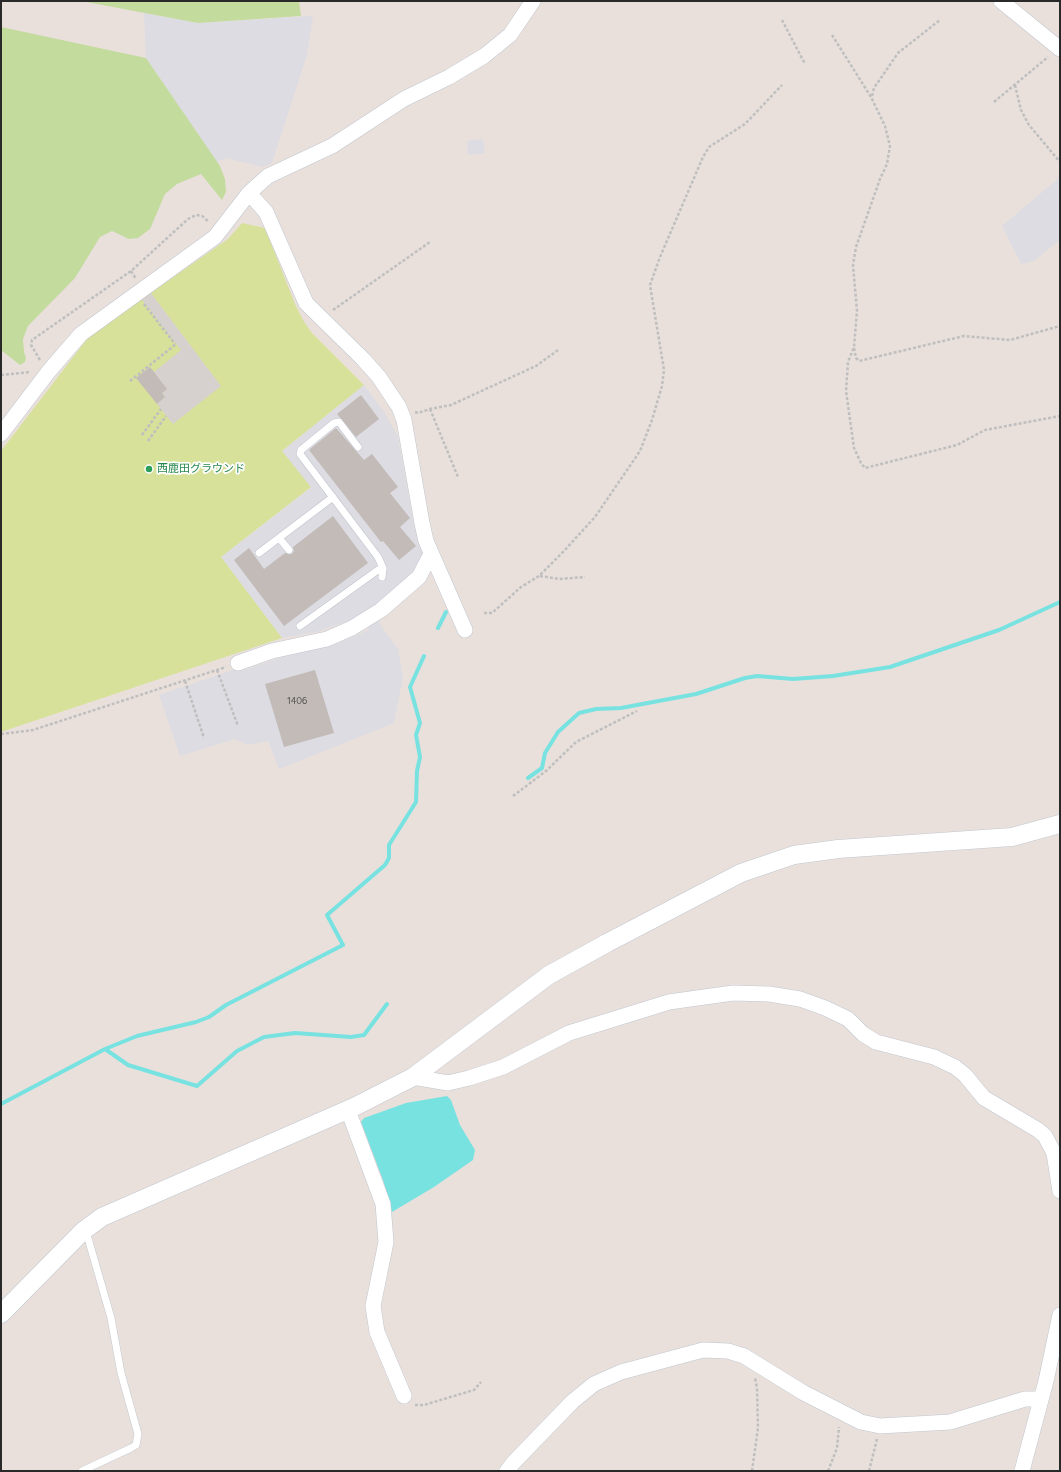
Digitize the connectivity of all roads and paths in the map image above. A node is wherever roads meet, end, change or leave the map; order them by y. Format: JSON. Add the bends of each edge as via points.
{"nodes":[{"id":1,"x":533,"y":1,"type":"edge"},
{"id":2,"x":1001,"y":1,"type":"edge"},
{"id":3,"x":782,"y":20,"type":"dead end"},
{"id":4,"x":940,"y":20,"type":"dead end"},
{"id":5,"x":832,"y":35,"type":"dead end"},
{"id":6,"x":1060,"y":48,"type":"edge"},
{"id":7,"x":805,"y":64,"type":"dead end"},
{"id":8,"x":782,"y":85,"type":"dead end"},
{"id":9,"x":1015,"y":85,"type":"junction"},
{"id":10,"x":871,"y":97,"type":"junction"},
{"id":11,"x":994,"y":102,"type":"dead end"},
{"id":12,"x":1060,"y":162,"type":"edge"},
{"id":13,"x":249,"y":193,"type":"junction"},
{"id":14,"x":220,"y":231,"type":"junction"},
{"id":15,"x":430,"y":242,"type":"dead end"},
{"id":16,"x":142,"y":302,"type":"dead end"},
{"id":17,"x":321,"y":319,"type":"junction"},
{"id":18,"x":1060,"y":326,"type":"edge"},
{"id":19,"x":854,"y":347,"type":"junction"},
{"id":20,"x":558,"y":350,"type":"dead end"},
{"id":21,"x":46,"y":369,"type":"junction"},
{"id":22,"x":1,"y":375,"type":"edge"},
{"id":23,"x":130,"y":381,"type":"dead end"},
{"id":24,"x":399,"y":407,"type":"junction"},
{"id":25,"x":161,"y":409,"type":"dead end"},
{"id":26,"x":430,"y":409,"type":"junction"},
{"id":27,"x":166,"y":416,"type":"dead end"},
{"id":28,"x":1060,"y":416,"type":"edge"},
{"id":29,"x":1,"y":434,"type":"edge"},
{"id":30,"x":142,"y":435,"type":"dead end"},
{"id":31,"x":148,"y":441,"type":"dead end"},
{"id":32,"x":358,"y":447,"type":"dead end"},
{"id":33,"x":458,"y":477,"type":"dead end"},
{"id":34,"x":332,"y":497,"type":"junction"},
{"id":35,"x":279,"y":538,"type":"junction"},
{"id":36,"x":289,"y":550,"type":"dead end"},
{"id":37,"x":259,"y":553,"type":"dead end"},
{"id":38,"x":432,"y":554,"type":"junction"},
{"id":39,"x":383,"y":568,"type":"junction"},
{"id":40,"x":539,"y":576,"type":"junction"},
{"id":41,"x":382,"y":577,"type":"dead end"},
{"id":42,"x":585,"y":577,"type":"dead end"},
{"id":43,"x":484,"y":613,"type":"dead end"},
{"id":44,"x":300,"y":626,"type":"dead end"},
{"id":45,"x":465,"y":630,"type":"dead end"},
{"id":46,"x":238,"y":663,"type":"joint"},
{"id":47,"x":218,"y":670,"type":"junction"},
{"id":48,"x":185,"y":681,"type":"junction"},
{"id":49,"x":637,"y":711,"type":"dead end"},
{"id":50,"x":238,"y":726,"type":"dead end"},
{"id":51,"x":1,"y":734,"type":"edge"},
{"id":52,"x":204,"y":738,"type":"dead end"},
{"id":53,"x":513,"y":796,"type":"dead end"},
{"id":54,"x":1060,"y":824,"type":"edge"},
{"id":55,"x":413,"y":1077,"type":"junction"},
{"id":56,"x":348,"y":1110,"type":"junction"},
{"id":57,"x":1060,"y":1191,"type":"edge"},
{"id":58,"x":83,"y":1231,"type":"junction"},
{"id":59,"x":1,"y":1314,"type":"edge"},
{"id":60,"x":1060,"y":1315,"type":"edge"},
{"id":61,"x":757,"y":1364,"type":"junction"},
{"id":62,"x":1053,"y":1381,"type":"edge"},
{"id":63,"x":481,"y":1382,"type":"dead end"},
{"id":64,"x":404,"y":1396,"type":"joint"},
{"id":65,"x":1040,"y":1399,"type":"junction"},
{"id":66,"x":839,"y":1410,"type":"junction"},
{"id":67,"x":880,"y":1426,"type":"junction"},
{"id":68,"x":82,"y":1471,"type":"edge"},
{"id":69,"x":508,"y":1471,"type":"edge"},
{"id":70,"x":752,"y":1471,"type":"edge"},
{"id":71,"x":828,"y":1471,"type":"edge"},
{"id":72,"x":869,"y":1471,"type":"edge"},
{"id":73,"x":1022,"y":1471,"type":"edge"}],
"edges":[{"from":1,"to":13,"type":"street","via":[[510,35],[484,56],[449,78],[404,99],[332,146],[268,176]]},
{"from":2,"to":6,"type":"street"},
{"from":3,"to":7,"type":"path"},
{"from":4,"to":10,"type":"path","via":[[898,54],[874,88]]},
{"from":5,"to":10,"type":"path"},
{"from":6,"to":9,"type":"path"},
{"from":8,"to":40,"type":"path","via":[[746,124],[709,146],[703,157],[650,285],[664,370],[652,420],[640,451],[595,516]]},
{"from":9,"to":11,"type":"path"},
{"from":9,"to":12,"type":"path","via":[[1026,120]]},
{"from":10,"to":19,"type":"path","via":[[885,126],[890,155],[856,247],[853,265],[857,310]]},
{"from":13,"to":14,"type":"street"},
{"from":13,"to":17,"type":"street","via":[[266,212],[306,303]]},
{"from":14,"to":21,"type":"street","via":[[81,334]]},
{"from":14,"to":21,"type":"path","via":[[202,216],[196,215],[188,219],[131,271],[32,340],[33,348]]},
{"from":15,"to":17,"type":"path"},
{"from":16,"to":23,"type":"path","via":[[175,344]]},
{"from":17,"to":24,"type":"street","via":[[371,368]]},
{"from":18,"to":19,"type":"path","via":[[1010,340],[964,336],[859,362]]},
{"from":19,"to":28,"type":"path","via":[[848,362],[846,391],[854,448],[865,468],[957,445],[985,430]]},
{"from":20,"to":26,"type":"path","via":[[536,366],[497,385],[451,405]]},
{"from":21,"to":22,"type":"path"},
{"from":21,"to":29,"type":"street"},
{"from":24,"to":26,"type":"path","via":[[418,413]]},
{"from":24,"to":38,"type":"street","via":[[404,420],[422,523]]},
{"from":25,"to":30,"type":"path"},
{"from":26,"to":33,"type":"path"},
{"from":27,"to":31,"type":"path"},
{"from":32,"to":34,"type":"lane","via":[[338,422],[301,450],[300,454]]},
{"from":34,"to":35,"type":"lane"},
{"from":34,"to":39,"type":"lane","via":[[378,557]]},
{"from":35,"to":36,"type":"lane"},
{"from":35,"to":37,"type":"lane"},
{"from":38,"to":45,"type":"street"},
{"from":38,"to":46,"type":"street","via":[[419,577],[381,610],[352,628],[327,639],[272,651]]},
{"from":39,"to":41,"type":"lane"},
{"from":39,"to":44,"type":"lane"},
{"from":40,"to":42,"type":"path","via":[[558,579]]},
{"from":40,"to":43,"type":"path","via":[[521,587],[492,613]]},
{"from":46,"to":47,"type":"path"},
{"from":47,"to":48,"type":"path"},
{"from":47,"to":50,"type":"path"},
{"from":48,"to":51,"type":"path","via":[[33,730]]},
{"from":48,"to":52,"type":"path"},
{"from":49,"to":53,"type":"path","via":[[576,742],[546,771]]},
{"from":54,"to":55,"type":"street","via":[[1012,837],[838,849],[794,855],[741,873],[549,976]]},
{"from":55,"to":56,"type":"street"},
{"from":55,"to":57,"type":"street","via":[[448,1083],[469,1078],[502,1067],[569,1033],[669,1002],[733,993],[769,994],[800,999],[848,1019],[863,1034],[884,1046],[934,1057],[955,1067],[984,1098],[1045,1136],[1054,1153]]},
{"from":56,"to":58,"type":"street","via":[[107,1215]]},
{"from":56,"to":64,"type":"street","via":[[383,1204],[386,1242],[373,1306],[377,1332]]},
{"from":58,"to":59,"type":"street"},
{"from":58,"to":68,"type":"lane","via":[[88,1238],[111,1318],[121,1373],[138,1434],[136,1445]]},
{"from":60,"to":62,"type":"street"},
{"from":61,"to":66,"type":"street"},
{"from":61,"to":69,"type":"street","via":[[744,1356],[703,1350],[608,1377],[573,1400]]},
{"from":61,"to":70,"type":"path","via":[[754,1374],[758,1428]]},
{"from":62,"to":65,"type":"street"},
{"from":63,"to":64,"type":"path","via":[[474,1390],[424,1405],[408,1402]]},
{"from":65,"to":67,"type":"street","via":[[1025,1399],[950,1422]]},
{"from":65,"to":73,"type":"street"},
{"from":66,"to":67,"type":"street","via":[[861,1422]]},
{"from":66,"to":71,"type":"path","via":[[837,1448]]},
{"from":67,"to":72,"type":"path"}]}
